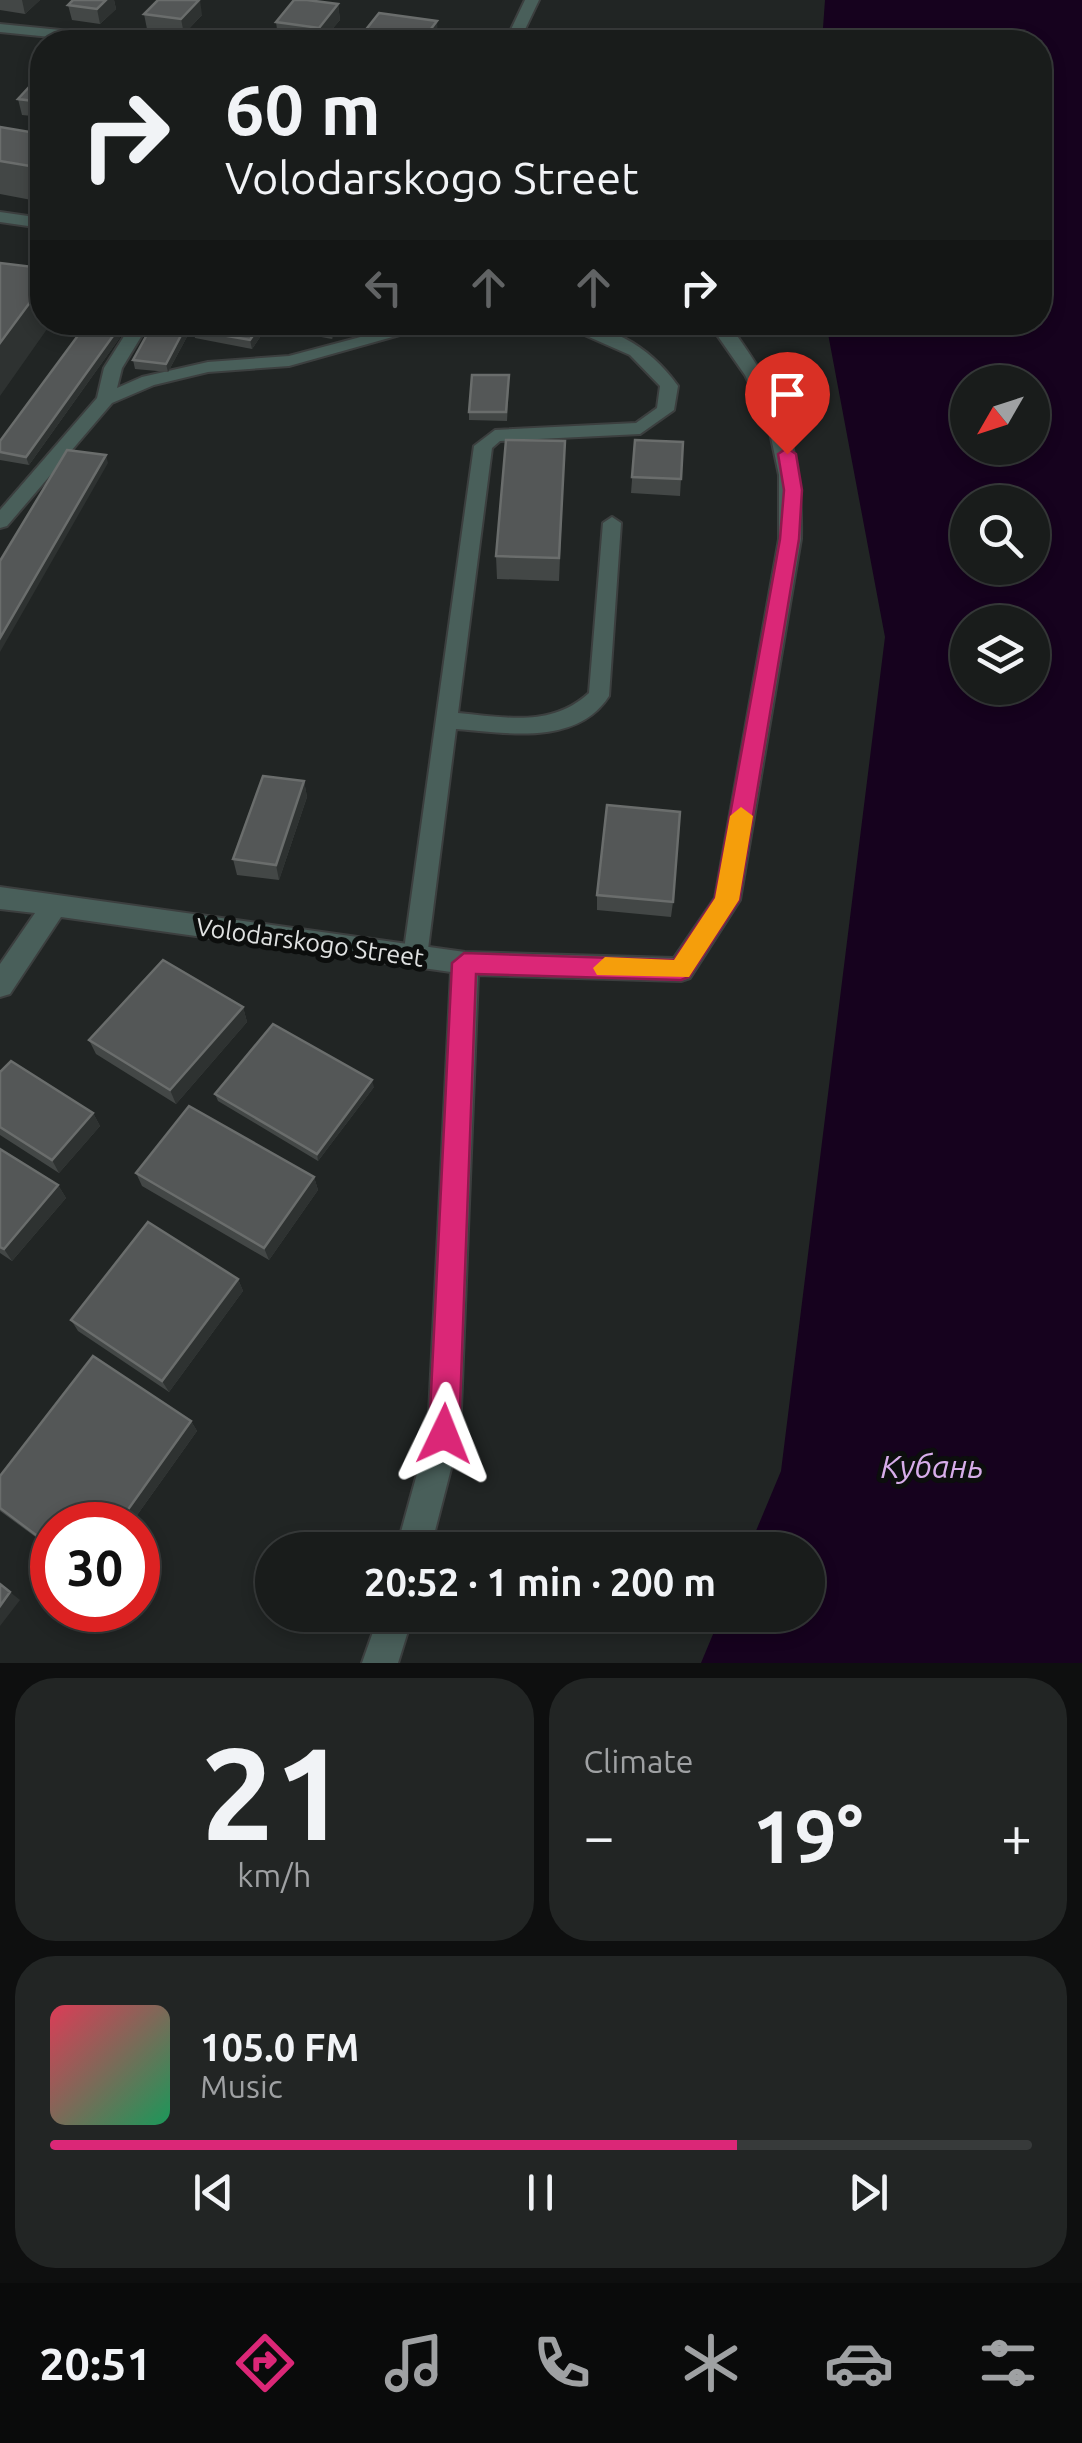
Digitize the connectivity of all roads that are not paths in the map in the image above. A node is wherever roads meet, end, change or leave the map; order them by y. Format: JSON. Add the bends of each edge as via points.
{"nodes":[{"id":1,"x":532,"y":0,"type":"edge"},
{"id":2,"x":0,"y":28,"type":"edge"},
{"id":3,"x":518,"y":30,"type":"edge"},
{"id":4,"x":30,"y":31,"type":"edge"},
{"id":5,"x":6,"y":218,"type":"edge"},
{"id":6,"x":0,"y":236,"type":"edge"},
{"id":7,"x":134,"y":335,"type":"edge"},
{"id":8,"x":372,"y":335,"type":"edge"},
{"id":9,"x":605,"y":335,"type":"edge"},
{"id":10,"x":726,"y":335,"type":"edge"},
{"id":11,"x":106,"y":399,"type":"junction"},
{"id":12,"x":0,"y":522,"type":"edge"},
{"id":13,"x":612,"y":523,"type":"dead end"},
{"id":14,"x":446,"y":720,"type":"junction"},
{"id":15,"x":0,"y":898,"type":"edge"},
{"id":16,"x":54,"y":906,"type":"junction"},
{"id":17,"x":416,"y":957,"type":"junction"},
{"id":18,"x":464,"y":963,"type":"junction"},
{"id":19,"x":0,"y":986,"type":"edge"},
{"id":20,"x":418,"y":1532,"type":"edge"},
{"id":21,"x":390,"y":1632,"type":"edge"},
{"id":22,"x":380,"y":1663,"type":"edge"}],
"edges":[{"from":1,"to":3,"type":"street"},
{"from":2,"to":4,"type":"street"},
{"from":5,"to":6,"type":"lane"},
{"from":7,"to":11,"type":"lane","via":[[113,368]]},
{"from":8,"to":11,"type":"lane","via":[[289,360],[208,366],[148,380]]},
{"from":9,"to":14,"type":"lane","via":[[656,364],[669,386],[665,410],[640,428],[508,434],[483,446]]},
{"from":10,"to":18,"type":"street","name":"Volodarskogo Street","via":[[780,418],[793,490],[727,900],[681,970]]},
{"from":11,"to":12,"type":"lane"},
{"from":13,"to":14,"type":"lane","via":[[599,696],[581,717],[550,726]]},
{"from":14,"to":17,"type":"lane"},
{"from":15,"to":16,"type":"street","name":"Volodarskogo Street"},
{"from":16,"to":17,"type":"street","name":"Volodarskogo Street"},
{"from":16,"to":19,"type":"street"},
{"from":17,"to":18,"type":"street","name":"Volodarskogo Street"},
{"from":18,"to":20,"type":"street","via":[[444,1434]]},
{"from":21,"to":22,"type":"street"}]}
